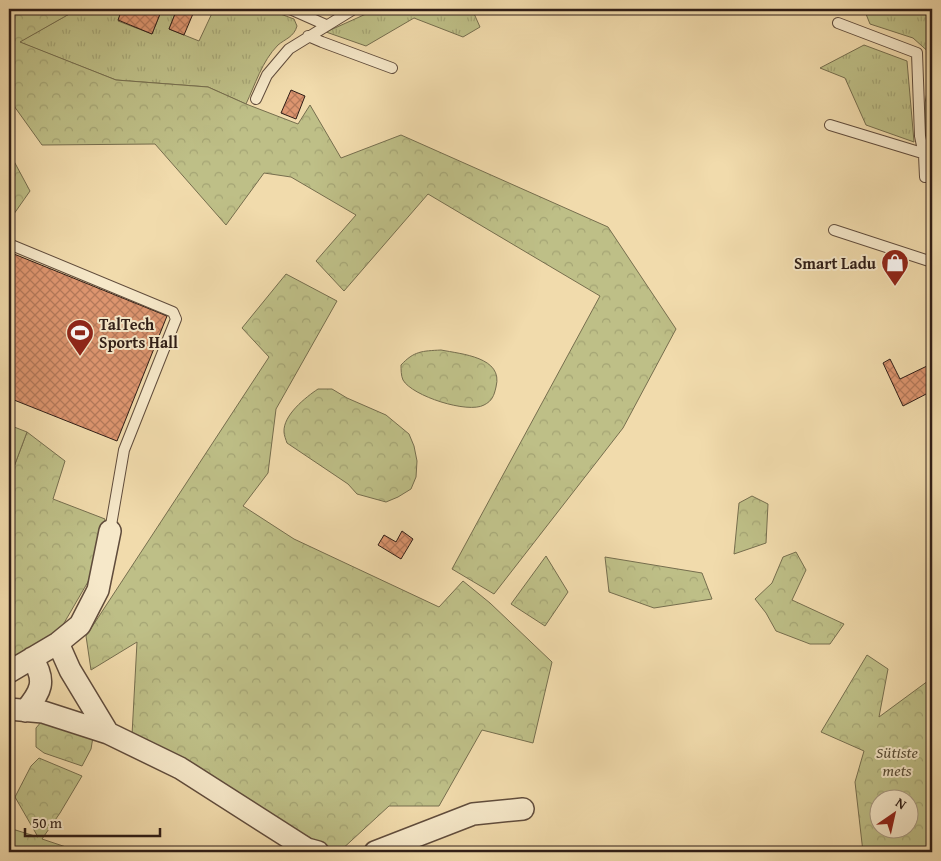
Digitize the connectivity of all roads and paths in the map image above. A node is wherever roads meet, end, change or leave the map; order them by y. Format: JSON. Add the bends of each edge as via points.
{"nodes":[{"id":1,"x":290,"y":9,"type":"edge"},
{"id":2,"x":354,"y":9,"type":"edge"},
{"id":3,"x":838,"y":23,"type":"dead end"},
{"id":4,"x":326,"y":25,"type":"junction"},
{"id":5,"x":308,"y":36,"type":"junction"},
{"id":6,"x":392,"y":68,"type":"dead end"},
{"id":7,"x":256,"y":99,"type":"dead end"},
{"id":8,"x":830,"y":125,"type":"dead end"},
{"id":9,"x":928,"y":155,"type":"edge"},
{"id":10,"x":924,"y":177,"type":"dead end"},
{"id":11,"x":834,"y":230,"type":"dead end"},
{"id":12,"x":9,"y":244,"type":"edge"},
{"id":13,"x":932,"y":262,"type":"edge"},
{"id":14,"x":110,"y":531,"type":"joint"},
{"id":15,"x":58,"y":643,"type":"junction"},
{"id":16,"x":32,"y":658,"type":"junction"},
{"id":17,"x":9,"y":672,"type":"edge"},
{"id":18,"x":17,"y":710,"type":"edge"},
{"id":19,"x":108,"y":733,"type":"junction"},
{"id":20,"x":523,"y":809,"type":"dead end"},
{"id":21,"x":318,"y":852,"type":"edge"},
{"id":22,"x":375,"y":852,"type":"edge"}],
"edges":[{"from":1,"to":4,"type":"lane"},
{"from":2,"to":4,"type":"lane"},
{"from":3,"to":9,"type":"lane","via":[[917,53],[920,136]]},
{"from":4,"to":5,"type":"lane"},
{"from":5,"to":6,"type":"lane"},
{"from":5,"to":7,"type":"lane","via":[[289,49],[267,75]]},
{"from":8,"to":9,"type":"lane"},
{"from":9,"to":10,"type":"lane"},
{"from":11,"to":13,"type":"lane"},
{"from":12,"to":14,"type":"lane","via":[[173,312],[176,319],[124,450]]},
{"from":14,"to":15,"type":"street","via":[[98,590],[80,625]]},
{"from":15,"to":16,"type":"street"},
{"from":15,"to":19,"type":"street","via":[[70,670]]},
{"from":16,"to":17,"type":"street"},
{"from":16,"to":18,"type":"street","via":[[42,682],[38,696]]},
{"from":18,"to":19,"type":"street","via":[[43,712]]},
{"from":19,"to":21,"type":"street","via":[[180,768],[307,849]]},
{"from":20,"to":22,"type":"street","via":[[473,814]]}]}
